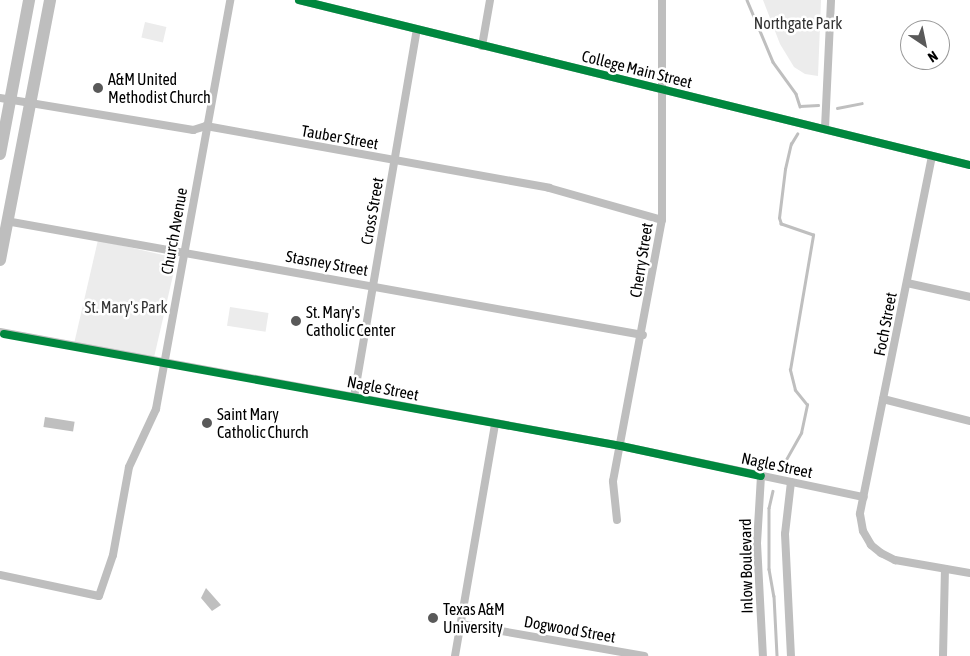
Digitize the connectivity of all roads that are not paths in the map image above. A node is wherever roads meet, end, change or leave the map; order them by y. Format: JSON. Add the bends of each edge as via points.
{"nodes":[{"id":1,"x":29,"y":0,"type":"edge"},
{"id":2,"x":50,"y":0,"type":"edge"},
{"id":3,"x":230,"y":0,"type":"edge"},
{"id":4,"x":299,"y":0,"type":"edge"},
{"id":5,"x":490,"y":0,"type":"edge"},
{"id":6,"x":662,"y":0,"type":"edge"},
{"id":7,"x":831,"y":0,"type":"edge"},
{"id":8,"x":417,"y":30,"type":"junction"},
{"id":9,"x":482,"y":46,"type":"junction"},
{"id":10,"x":662,"y":90,"type":"junction"},
{"id":11,"x":5,"y":99,"type":"edge"},
{"id":12,"x":30,"y":102,"type":"junction"},
{"id":13,"x":206,"y":126,"type":"junction"},
{"id":14,"x":825,"y":128,"type":"junction"},
{"id":15,"x":0,"y":154,"type":"edge"},
{"id":16,"x":932,"y":156,"type":"junction"},
{"id":17,"x":395,"y":160,"type":"junction"},
{"id":18,"x":970,"y":164,"type":"edge"},
{"id":19,"x":662,"y":220,"type":"junction"},
{"id":20,"x":6,"y":221,"type":"junction"},
{"id":21,"x":185,"y":254,"type":"junction"},
{"id":22,"x":0,"y":260,"type":"edge"},
{"id":23,"x":907,"y":283,"type":"junction"},
{"id":24,"x":374,"y":285,"type":"junction"},
{"id":25,"x":970,"y":297,"type":"edge"},
{"id":26,"x":0,"y":332,"type":"edge"},
{"id":27,"x":642,"y":335,"type":"junction"},
{"id":28,"x":164,"y":363,"type":"junction"},
{"id":29,"x":354,"y":397,"type":"junction"},
{"id":30,"x":884,"y":399,"type":"junction"},
{"id":31,"x":970,"y":422,"type":"edge"},
{"id":32,"x":495,"y":424,"type":"junction"},
{"id":33,"x":621,"y":446,"type":"junction"},
{"id":34,"x":761,"y":476,"type":"junction"},
{"id":35,"x":791,"y":482,"type":"junction"},
{"id":36,"x":864,"y":497,"type":"junction"},
{"id":37,"x":617,"y":520,"type":"dead end"},
{"id":38,"x":945,"y":568,"type":"junction"},
{"id":39,"x":970,"y":573,"type":"edge"},
{"id":40,"x":0,"y":575,"type":"edge"},
{"id":41,"x":461,"y":624,"type":"junction"},
{"id":42,"x":455,"y":656,"type":"edge"},
{"id":43,"x":644,"y":656,"type":"edge"},
{"id":44,"x":763,"y":656,"type":"edge"},
{"id":45,"x":792,"y":656,"type":"edge"},
{"id":46,"x":944,"y":656,"type":"edge"}],
"edges":[{"from":1,"to":11,"type":"main road"},
{"from":2,"to":12,"type":"main road"},
{"from":3,"to":13,"type":"street","name":"Church Avenue"},
{"from":4,"to":8,"type":"street","name":"College Main Street"},
{"from":5,"to":9,"type":"street"},
{"from":6,"to":10,"type":"street","name":"Cherry Street"},
{"from":7,"to":14,"type":"street"},
{"from":8,"to":9,"type":"street","name":"College Main Street"},
{"from":8,"to":17,"type":"street","name":"Cross Street"},
{"from":9,"to":10,"type":"street","name":"College Main Street"},
{"from":10,"to":14,"type":"street","name":"College Main Street"},
{"from":10,"to":19,"type":"street","name":"Cherry Street"},
{"from":11,"to":12,"type":"street","name":"Tauber Street"},
{"from":11,"to":15,"type":"main road"},
{"from":12,"to":13,"type":"street","name":"Tauber Street","via":[[193,130]]},
{"from":12,"to":20,"type":"main road"},
{"from":13,"to":17,"type":"street","name":"Tauber Street"},
{"from":13,"to":21,"type":"street","name":"Church Avenue"},
{"from":14,"to":16,"type":"street","name":"College Main Street"},
{"from":16,"to":18,"type":"street","name":"College Main Street"},
{"from":16,"to":23,"type":"street","name":"Foch Street"},
{"from":17,"to":19,"type":"street","name":"Tauber Street","via":[[549,188]]},
{"from":17,"to":24,"type":"street","name":"Cross Street"},
{"from":19,"to":27,"type":"street","name":"Cherry Street"},
{"from":20,"to":21,"type":"street","name":"Stasney Street"},
{"from":20,"to":22,"type":"main road"},
{"from":21,"to":24,"type":"street","name":"Stasney Street"},
{"from":21,"to":28,"type":"street","name":"Church Avenue"},
{"from":23,"to":25,"type":"street"},
{"from":23,"to":30,"type":"street","name":"Foch Street"},
{"from":24,"to":27,"type":"street","name":"Stasney Street"},
{"from":24,"to":29,"type":"street","name":"Cross Street"},
{"from":26,"to":28,"type":"street","name":"Nagle Street"},
{"from":27,"to":33,"type":"street","name":"Cherry Street"},
{"from":28,"to":29,"type":"street","name":"Nagle Street"},
{"from":28,"to":40,"type":"street","name":"Church Avenue","via":[[154,420],[129,467],[113,555],[99,596]]},
{"from":29,"to":32,"type":"street","name":"Nagle Street"},
{"from":30,"to":31,"type":"street"},
{"from":30,"to":36,"type":"street","name":"Foch Street"},
{"from":32,"to":33,"type":"street","name":"Nagle Street"},
{"from":32,"to":41,"type":"street"},
{"from":33,"to":34,"type":"street","name":"Nagle Street"},
{"from":33,"to":37,"type":"street","name":"Cherry Street","via":[[613,481]]},
{"from":34,"to":35,"type":"street","name":"Nagle Street"},
{"from":34,"to":44,"type":"street","name":"Inlow Boulevard","via":[[757,543]]},
{"from":35,"to":36,"type":"street","name":"Nagle Street"},
{"from":35,"to":45,"type":"street","via":[[785,534]]},
{"from":36,"to":38,"type":"street","via":[[860,514],[863,531],[871,546],[895,560]]},
{"from":38,"to":39,"type":"street"},
{"from":38,"to":46,"type":"street"},
{"from":41,"to":42,"type":"street"},
{"from":41,"to":43,"type":"street","name":"Dogwood Street"}]}
